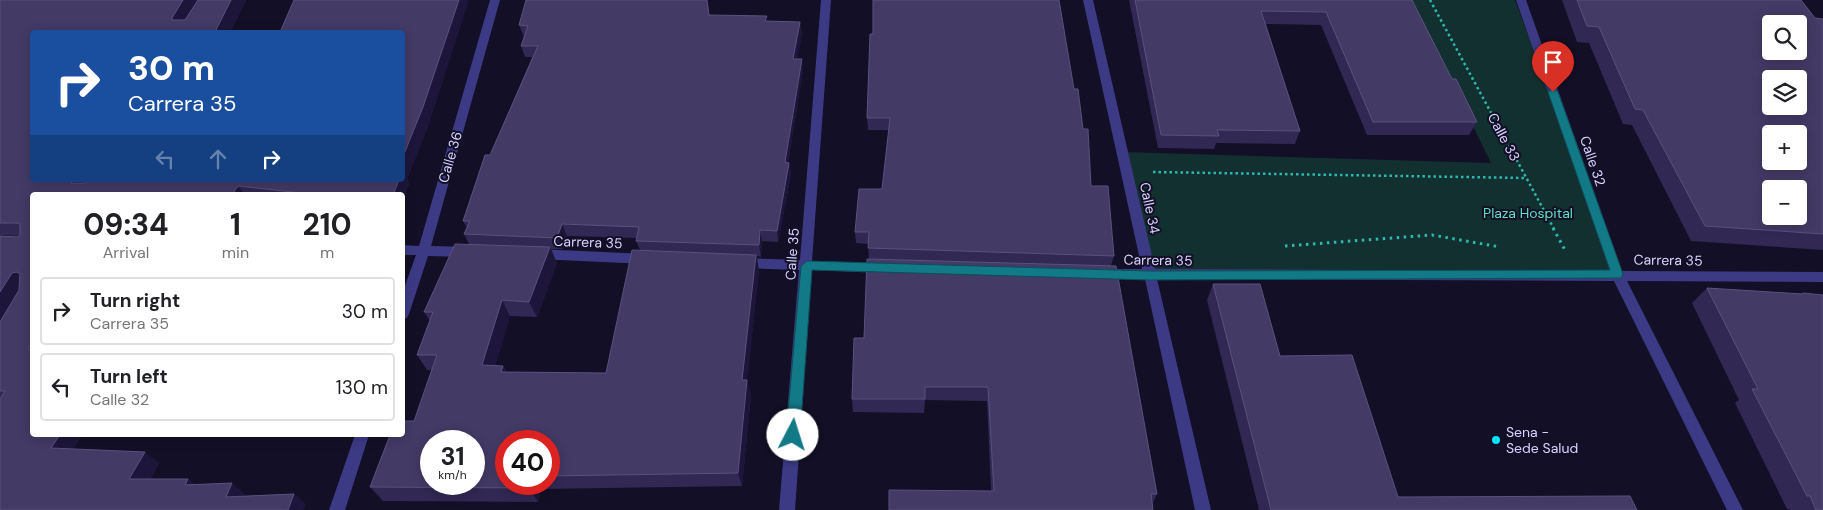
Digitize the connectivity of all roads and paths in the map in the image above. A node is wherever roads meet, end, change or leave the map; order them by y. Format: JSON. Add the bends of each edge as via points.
{"nodes":[{"id":1,"x":495,"y":0,"type":"edge"},
{"id":2,"x":826,"y":0,"type":"edge"},
{"id":3,"x":1088,"y":0,"type":"edge"},
{"id":4,"x":1430,"y":0,"type":"edge"},
{"id":5,"x":1521,"y":0,"type":"edge"},
{"id":6,"x":1127,"y":172,"type":"junction"},
{"id":7,"x":1526,"y":178,"type":"junction"},
{"id":8,"x":405,"y":250,"type":"edge"},
{"id":9,"x":424,"y":250,"type":"junction"},
{"id":10,"x":483,"y":252,"type":"edge"},
{"id":11,"x":522,"y":254,"type":"edge"},
{"id":12,"x":659,"y":260,"type":"edge"},
{"id":13,"x":728,"y":262,"type":"edge"},
{"id":14,"x":807,"y":266,"type":"junction"},
{"id":15,"x":895,"y":268,"type":"edge"},
{"id":16,"x":1090,"y":274,"type":"edge"},
{"id":17,"x":1617,"y":274,"type":"junction"},
{"id":18,"x":1149,"y":275,"type":"junction"},
{"id":19,"x":1579,"y":275,"type":"junction"},
{"id":20,"x":1823,"y":276,"type":"edge"},
{"id":21,"x":405,"y":305,"type":"edge"},
{"id":22,"x":361,"y":437,"type":"edge"},
{"id":23,"x":337,"y":510,"type":"edge"},
{"id":24,"x":787,"y":510,"type":"edge"},
{"id":25,"x":1203,"y":510,"type":"edge"},
{"id":26,"x":1735,"y":510,"type":"edge"}],
"edges":[{"from":1,"to":9,"type":"street","name":"Calle 36"},
{"from":2,"to":14,"type":"street","name":"Calle 35"},
{"from":3,"to":6,"type":"street","name":"Calle 34"},
{"from":4,"to":7,"type":"path","name":"Calle 33"},
{"from":5,"to":17,"type":"street","name":"Calle 32"},
{"from":6,"to":7,"type":"path"},
{"from":6,"to":18,"type":"street","name":"Calle 34"},
{"from":7,"to":19,"type":"path","name":"Calle 33"},
{"from":8,"to":9,"type":"street"},
{"from":9,"to":10,"type":"street"},
{"from":9,"to":21,"type":"street","name":"Calle 36"},
{"from":11,"to":12,"type":"street","name":"Carrera 35"},
{"from":13,"to":14,"type":"street"},
{"from":14,"to":15,"type":"street"},
{"from":14,"to":24,"type":"street","name":"Calle 35"},
{"from":16,"to":18,"type":"street","name":"Carrera 35"},
{"from":17,"to":19,"type":"street","name":"Carrera 35"},
{"from":17,"to":20,"type":"street","name":"Carrera 35"},
{"from":17,"to":26,"type":"street"},
{"from":18,"to":19,"type":"street","name":"Carrera 35"},
{"from":18,"to":25,"type":"street","name":"Calle 34"},
{"from":22,"to":23,"type":"street"}]}
